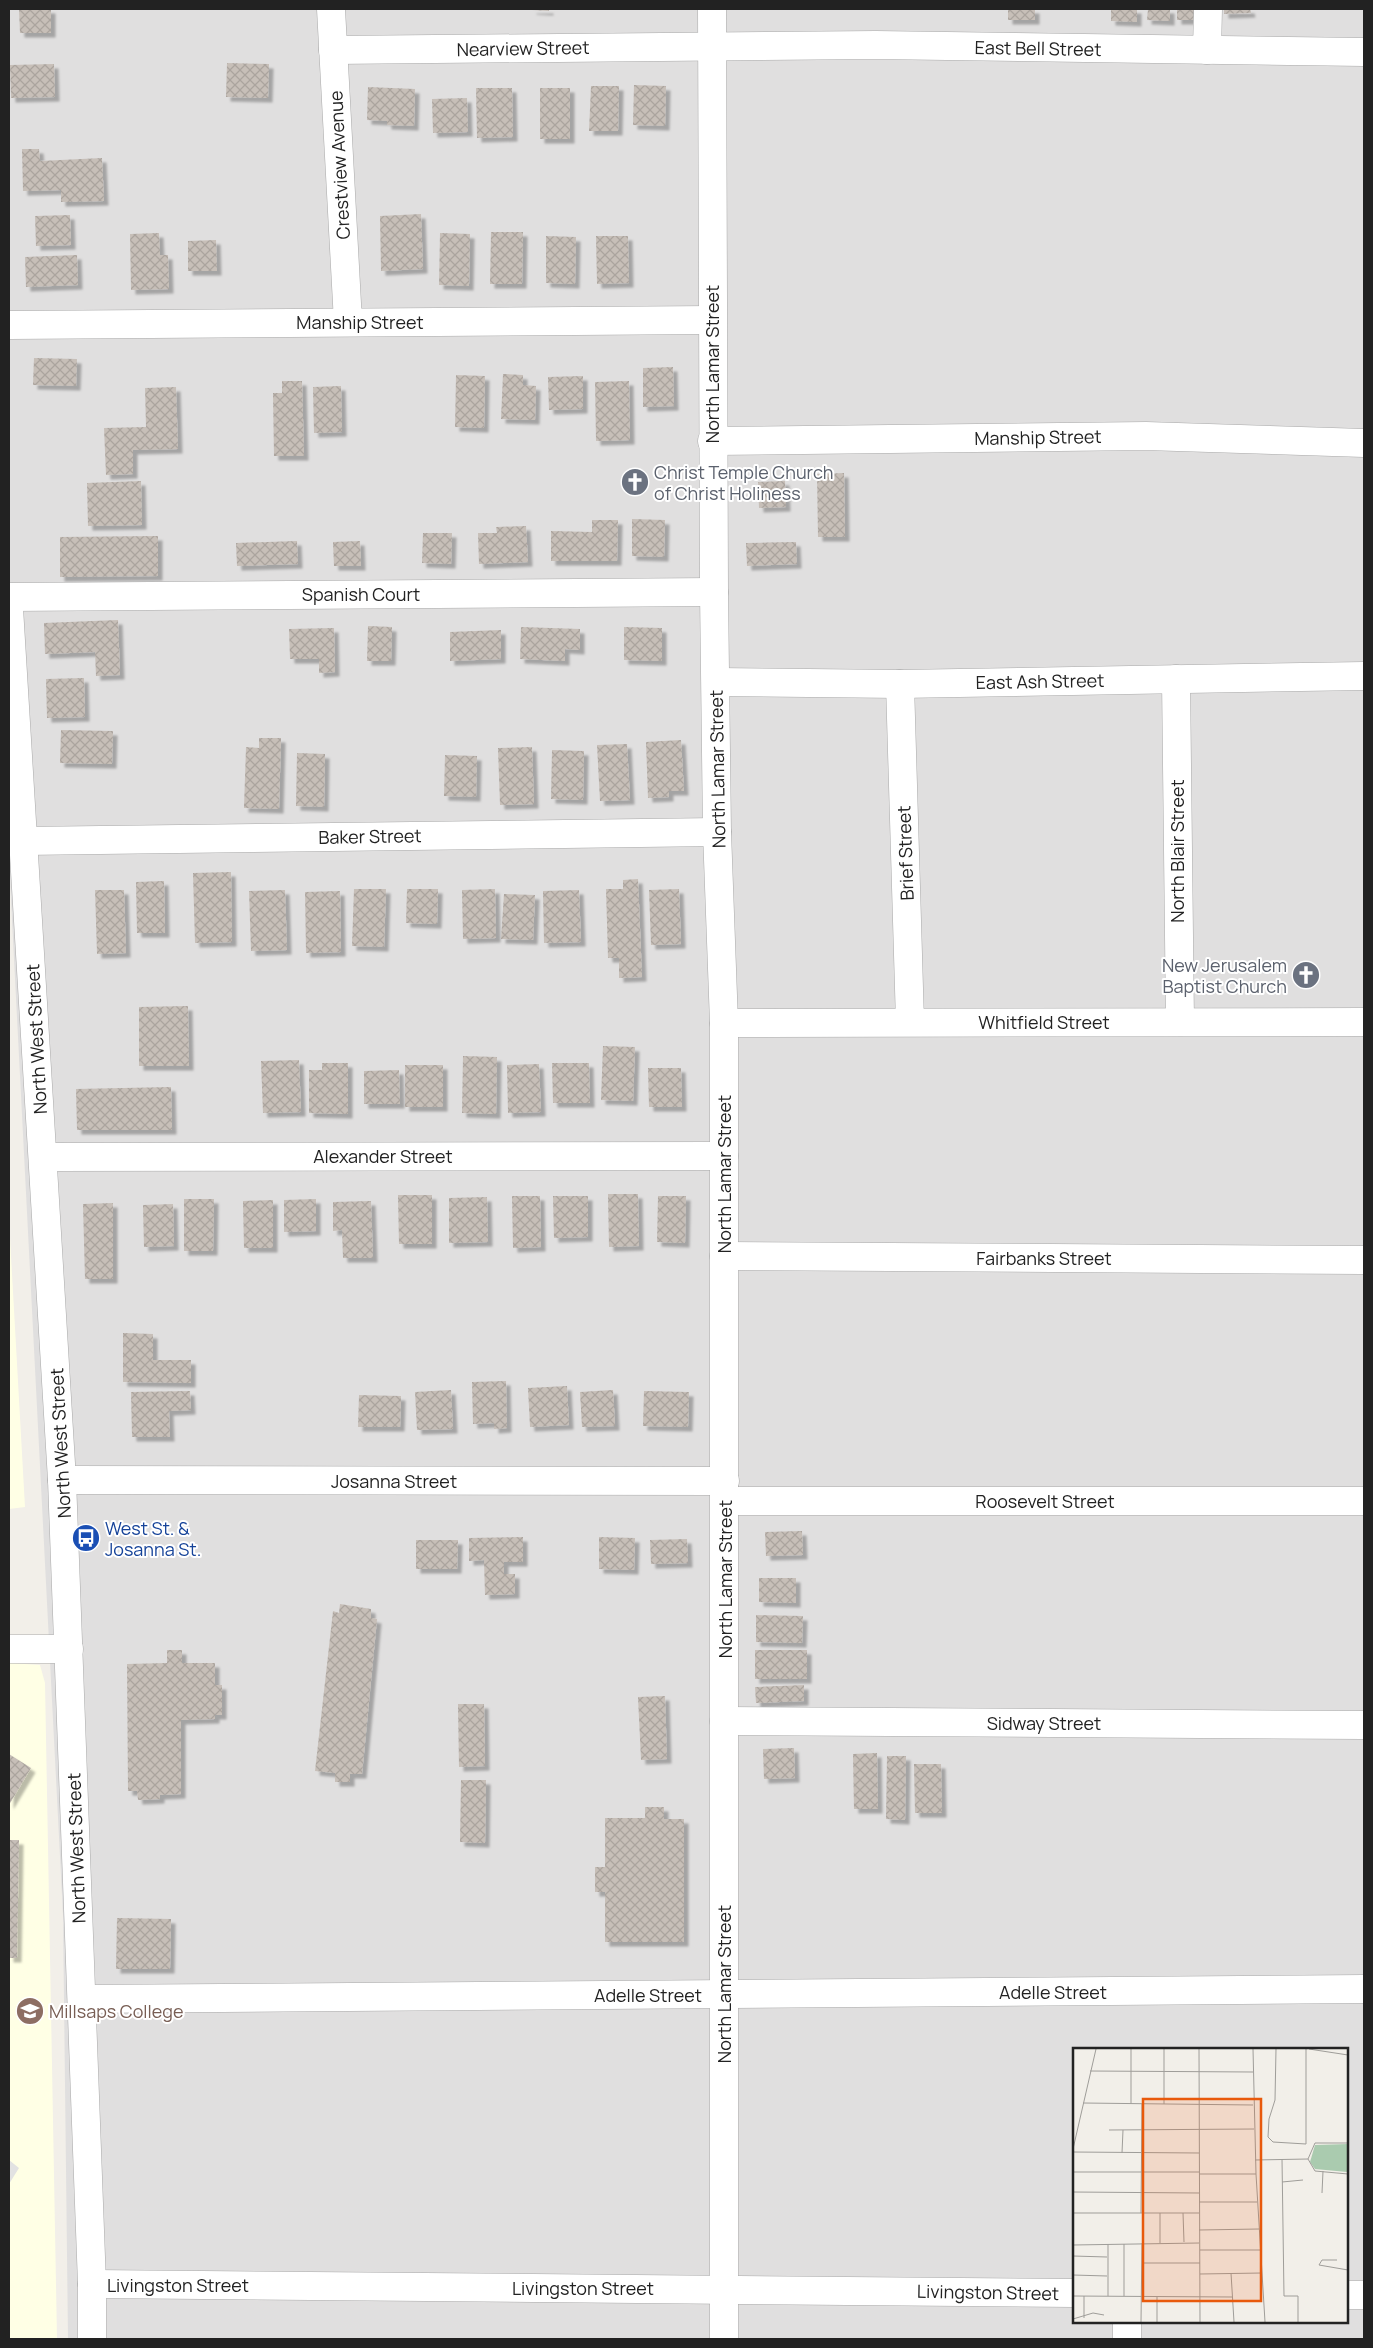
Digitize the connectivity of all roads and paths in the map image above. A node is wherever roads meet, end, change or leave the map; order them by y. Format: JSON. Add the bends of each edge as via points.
{"nodes":[{"id":1,"x":331,"y":9,"type":"edge"},
{"id":2,"x":712,"y":9,"type":"edge"},
{"id":3,"x":1208,"y":9,"type":"edge"},
{"id":4,"x":712,"y":45,"type":"junction"},
{"id":5,"x":333,"y":50,"type":"junction"},
{"id":6,"x":1207,"y":50,"type":"junction"},
{"id":7,"x":1364,"y":52,"type":"edge"},
{"id":8,"x":712,"y":320,"type":"junction"},
{"id":9,"x":348,"y":322,"type":"junction"},
{"id":10,"x":9,"y":326,"type":"edge"},
{"id":11,"x":712,"y":441,"type":"junction"},
{"id":12,"x":1364,"y":443,"type":"edge"},
{"id":13,"x":714,"y":592,"type":"junction"},
{"id":14,"x":9,"y":597,"type":"edge"},
{"id":15,"x":9,"y":608,"type":"edge"},
{"id":16,"x":1364,"y":676,"type":"edge"},
{"id":17,"x":1176,"y":679,"type":"junction"},
{"id":18,"x":716,"y":682,"type":"junction"},
{"id":19,"x":900,"y":684,"type":"junction"},
{"id":20,"x":717,"y":832,"type":"junction"},
{"id":21,"x":23,"y":841,"type":"junction"},
{"id":22,"x":910,"y":1022,"type":"junction"},
{"id":23,"x":1180,"y":1022,"type":"junction"},
{"id":24,"x":1364,"y":1022,"type":"edge"},
{"id":25,"x":724,"y":1023,"type":"junction"},
{"id":26,"x":724,"y":1156,"type":"junction"},
{"id":27,"x":43,"y":1157,"type":"junction"},
{"id":28,"x":724,"y":1256,"type":"junction"},
{"id":29,"x":1364,"y":1260,"type":"edge"},
{"id":30,"x":62,"y":1480,"type":"junction"},
{"id":31,"x":725,"y":1491,"type":"junction"},
{"id":32,"x":1364,"y":1501,"type":"edge"},
{"id":33,"x":69,"y":1648,"type":"junction"},
{"id":34,"x":9,"y":1649,"type":"edge"},
{"id":35,"x":724,"y":1721,"type":"junction"},
{"id":36,"x":1364,"y":1725,"type":"edge"},
{"id":37,"x":1364,"y":1989,"type":"edge"},
{"id":38,"x":724,"y":1994,"type":"junction"},
{"id":39,"x":82,"y":1999,"type":"junction"},
{"id":40,"x":92,"y":2284,"type":"junction"},
{"id":41,"x":724,"y":2289,"type":"junction"},
{"id":42,"x":1073,"y":2293,"type":"edge"},
{"id":43,"x":1348,"y":2295,"type":"edge"},
{"id":44,"x":1364,"y":2295,"type":"edge"},
{"id":45,"x":1127,"y":2323,"type":"edge"},
{"id":46,"x":92,"y":2339,"type":"edge"},
{"id":47,"x":724,"y":2339,"type":"edge"},
{"id":48,"x":1127,"y":2339,"type":"edge"}],
"edges":[{"from":1,"to":5,"type":"street","name":"Crestview Avenue"},
{"from":2,"to":4,"type":"street","name":"North Lamar Street"},
{"from":3,"to":6,"type":"street"},
{"from":4,"to":5,"type":"street","name":"Nearview Street"},
{"from":4,"to":6,"type":"street","name":"East Bell Street"},
{"from":4,"to":8,"type":"street","name":"North Lamar Street"},
{"from":5,"to":9,"type":"street","name":"Crestview Avenue"},
{"from":6,"to":7,"type":"street","name":"East Bell Street"},
{"from":8,"to":9,"type":"street","name":"Manship Street"},
{"from":8,"to":11,"type":"street","name":"North Lamar Street"},
{"from":9,"to":10,"type":"street","name":"Manship Street"},
{"from":11,"to":12,"type":"street","name":"Manship Street","via":[[1146,436]]},
{"from":11,"to":13,"type":"street","name":"North Lamar Street"},
{"from":13,"to":14,"type":"street","name":"Spanish Court"},
{"from":13,"to":18,"type":"street","name":"North Lamar Street"},
{"from":15,"to":21,"type":"street","name":"North West Street"},
{"from":16,"to":17,"type":"street","name":"East Ash Street"},
{"from":17,"to":19,"type":"street","name":"East Ash Street"},
{"from":17,"to":23,"type":"street","name":"North Blair Street"},
{"from":18,"to":19,"type":"street","name":"East Ash Street"},
{"from":18,"to":20,"type":"street","name":"North Lamar Street"},
{"from":19,"to":22,"type":"street","name":"Brief Street"},
{"from":20,"to":21,"type":"street","name":"Baker Street"},
{"from":20,"to":25,"type":"street","name":"North Lamar Street"},
{"from":21,"to":27,"type":"street","name":"North West Street"},
{"from":22,"to":23,"type":"street","name":"Whitfield Street"},
{"from":22,"to":25,"type":"street","name":"Whitfield Street"},
{"from":23,"to":24,"type":"street","name":"Whitfield Street"},
{"from":25,"to":26,"type":"street","name":"North Lamar Street"},
{"from":26,"to":27,"type":"street","name":"Alexander Street"},
{"from":26,"to":28,"type":"street","name":"North Lamar Street"},
{"from":27,"to":30,"type":"street","name":"North West Street"},
{"from":28,"to":29,"type":"street","name":"Fairbanks Street"},
{"from":28,"to":31,"type":"street","name":"North Lamar Street"},
{"from":30,"to":31,"type":"street","name":"Josanna Street"},
{"from":30,"to":33,"type":"street","name":"North West Street"},
{"from":31,"to":32,"type":"street","name":"Roosevelt Street"},
{"from":31,"to":35,"type":"street","name":"North Lamar Street"},
{"from":33,"to":34,"type":"street"},
{"from":33,"to":39,"type":"street","name":"North West Street"},
{"from":35,"to":36,"type":"street","name":"Sidway Street"},
{"from":35,"to":38,"type":"street","name":"North Lamar Street"},
{"from":37,"to":38,"type":"street","name":"Adelle Street"},
{"from":38,"to":39,"type":"street","name":"Adelle Street"},
{"from":38,"to":41,"type":"street","name":"North Lamar Street"},
{"from":39,"to":40,"type":"street","name":"North West Street"},
{"from":40,"to":41,"type":"street","name":"Livingston Street"},
{"from":40,"to":46,"type":"street","name":"North West Street"},
{"from":41,"to":42,"type":"street","name":"Livingston Street"},
{"from":41,"to":47,"type":"street","name":"North Lamar Street"},
{"from":43,"to":44,"type":"street"},
{"from":45,"to":48,"type":"street"}]}
